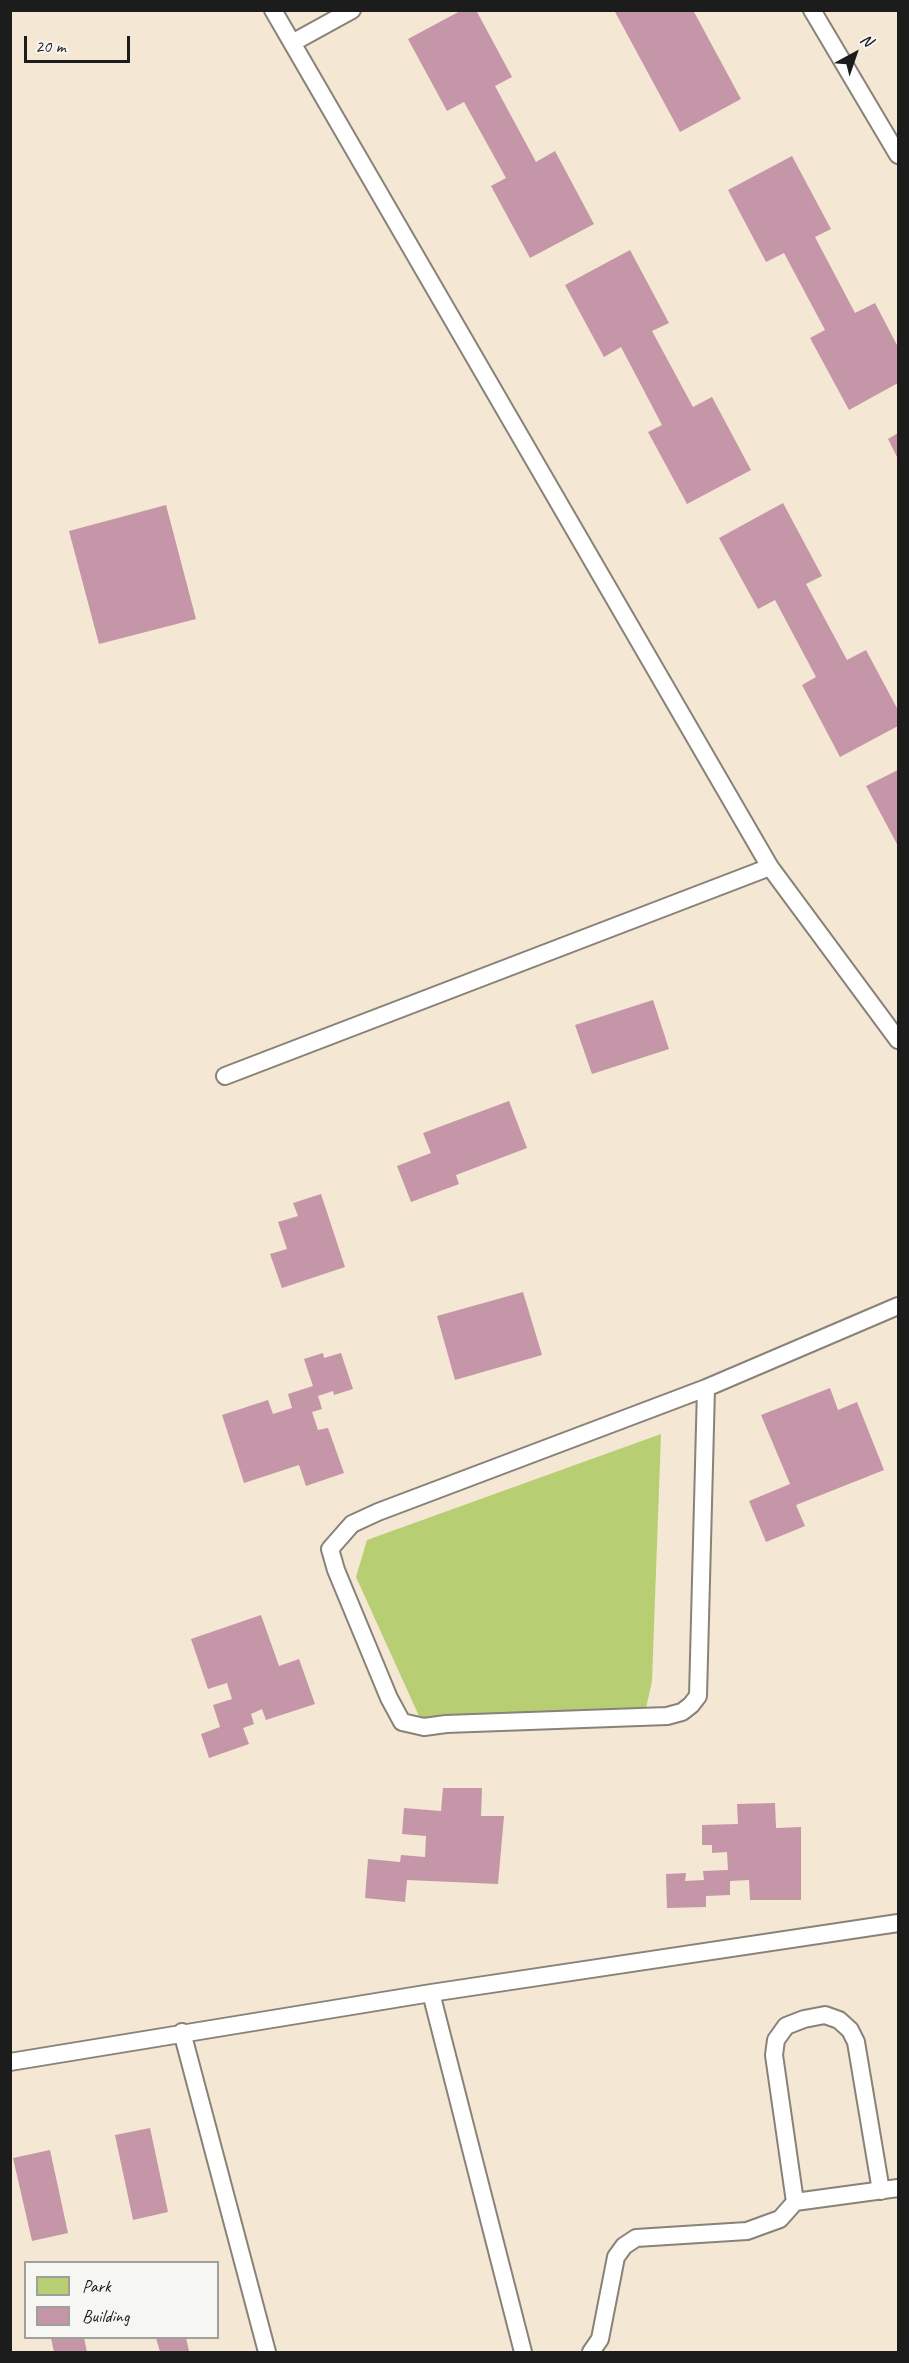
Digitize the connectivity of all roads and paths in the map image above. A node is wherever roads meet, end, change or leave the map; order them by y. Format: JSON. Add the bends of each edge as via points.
{"nodes":[{"id":1,"x":273,"y":10,"type":"edge"},
{"id":2,"x":352,"y":10,"type":"edge"},
{"id":3,"x":812,"y":10,"type":"edge"},
{"id":4,"x":292,"y":43,"type":"junction"},
{"id":5,"x":898,"y":155,"type":"edge"},
{"id":6,"x":770,"y":867,"type":"junction"},
{"id":7,"x":898,"y":1040,"type":"edge"},
{"id":8,"x":225,"y":1076,"type":"dead end"},
{"id":9,"x":898,"y":1306,"type":"edge"},
{"id":10,"x":706,"y":1388,"type":"junction"},
{"id":11,"x":898,"y":1923,"type":"edge"},
{"id":12,"x":431,"y":1993,"type":"junction"},
{"id":13,"x":182,"y":2032,"type":"junction"},
{"id":14,"x":10,"y":2061,"type":"edge"},
{"id":15,"x":898,"y":2188,"type":"edge"},
{"id":16,"x":882,"y":2191,"type":"junction"},
{"id":17,"x":795,"y":2202,"type":"junction"},
{"id":18,"x":267,"y":2352,"type":"edge"},
{"id":19,"x":524,"y":2352,"type":"edge"},
{"id":20,"x":591,"y":2352,"type":"edge"}],
"edges":[{"from":1,"to":4,"type":"lane"},
{"from":2,"to":4,"type":"lane"},
{"from":3,"to":5,"type":"lane"},
{"from":4,"to":6,"type":"lane"},
{"from":6,"to":7,"type":"lane"},
{"from":6,"to":8,"type":"lane"},
{"from":9,"to":10,"type":"lane"},
{"from":10,"to":10,"type":"lane","via":[[352,1524],[330,1550],[388,1698],[402,1722],[424,1727],[667,1716],[691,1705],[698,1696]]},
{"from":11,"to":12,"type":"lane"},
{"from":12,"to":13,"type":"lane"},
{"from":12,"to":19,"type":"lane"},
{"from":13,"to":14,"type":"lane"},
{"from":13,"to":18,"type":"lane"},
{"from":15,"to":16,"type":"lane"},
{"from":16,"to":17,"type":"lane"},
{"from":16,"to":17,"type":"lane","via":[[856,2042],[839,2020],[825,2015],[786,2026],[776,2040],[774,2055]]},
{"from":17,"to":20,"type":"lane","via":[[780,2219],[747,2231],[636,2238],[624,2246],[616,2257],[600,2339]]}]}
